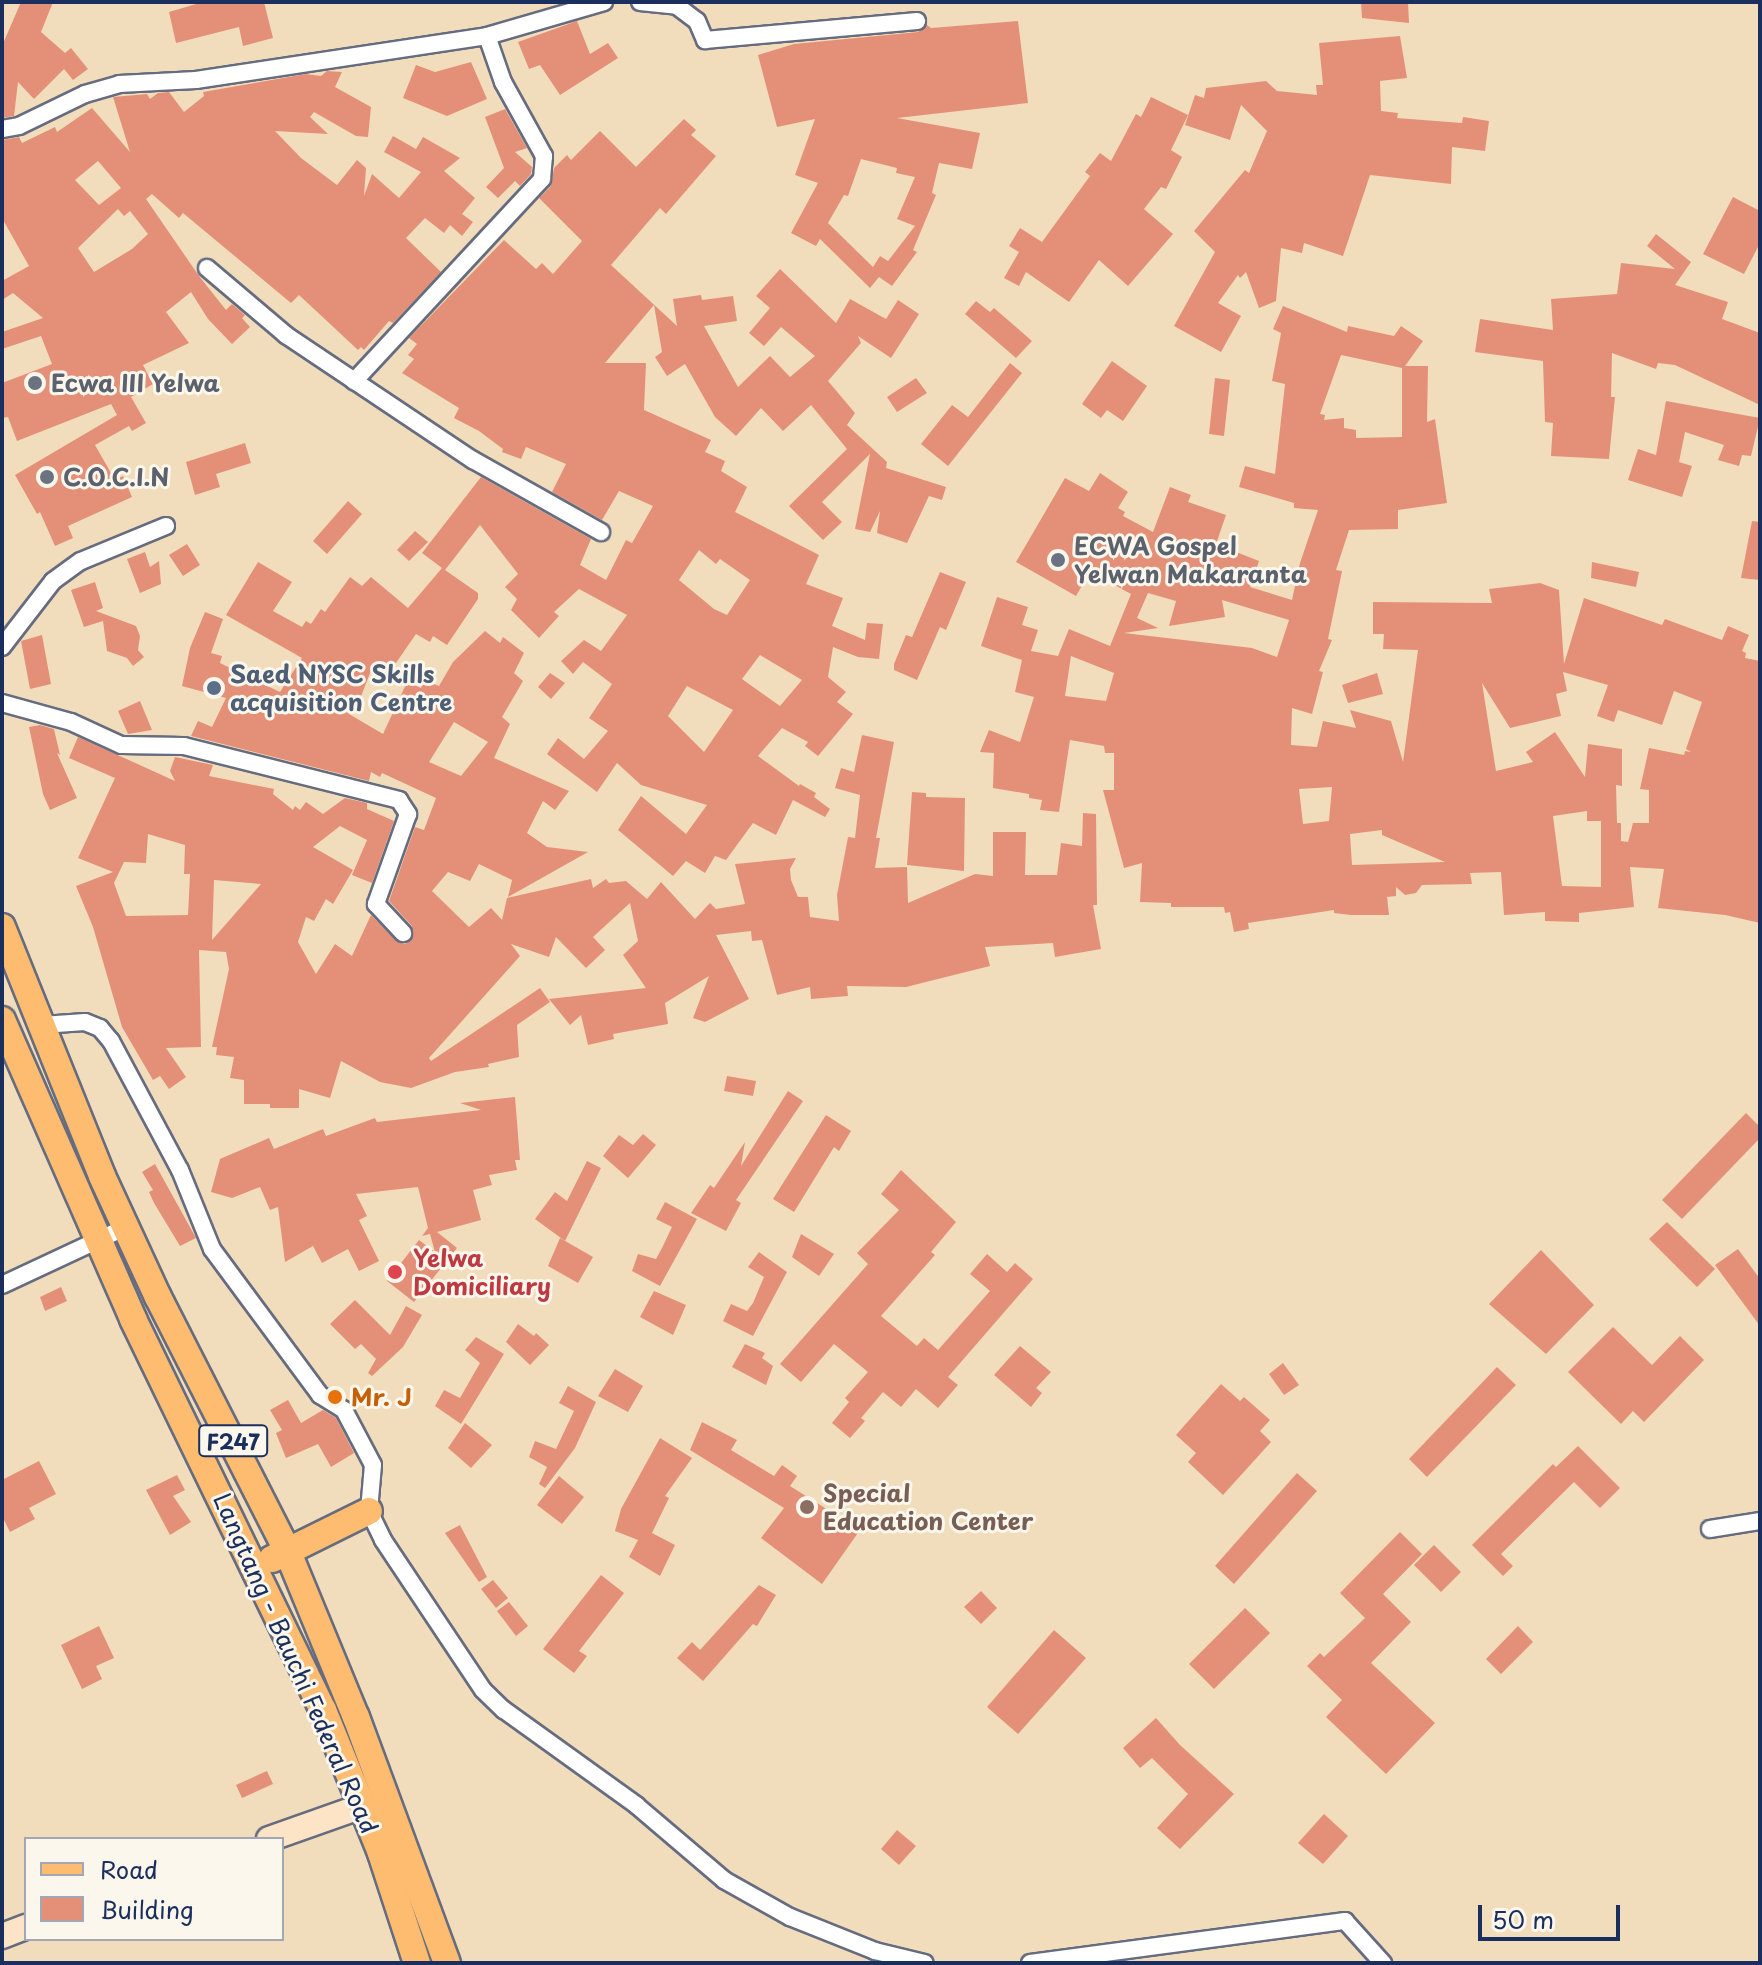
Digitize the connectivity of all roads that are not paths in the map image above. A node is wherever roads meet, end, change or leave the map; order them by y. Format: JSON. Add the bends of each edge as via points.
{"nodes":[{"id":1,"x":604,"y":2,"type":"edge"},
{"id":2,"x":640,"y":2,"type":"edge"},
{"id":3,"x":917,"y":21,"type":"dead end"},
{"id":4,"x":487,"y":36,"type":"junction"},
{"id":5,"x":2,"y":129,"type":"edge"},
{"id":6,"x":207,"y":268,"type":"dead end"},
{"id":7,"x":354,"y":381,"type":"junction"},
{"id":8,"x":166,"y":526,"type":"dead end"},
{"id":9,"x":601,"y":532,"type":"dead end"},
{"id":10,"x":2,"y":647,"type":"edge"},
{"id":11,"x":2,"y":703,"type":"edge"},
{"id":12,"x":2,"y":927,"type":"edge"},
{"id":13,"x":403,"y":933,"type":"dead end"},
{"id":14,"x":2,"y":1020,"type":"edge"},
{"id":15,"x":42,"y":1025,"type":"junction"},
{"id":16,"x":126,"y":1227,"type":"junction"},
{"id":17,"x":98,"y":1242,"type":"junction"},
{"id":18,"x":2,"y":1285,"type":"edge"},
{"id":19,"x":369,"y":1511,"type":"junction"},
{"id":20,"x":1760,"y":1521,"type":"edge"},
{"id":21,"x":1710,"y":1529,"type":"dead end"},
{"id":22,"x":287,"y":1550,"type":"junction"},
{"id":23,"x":256,"y":1569,"type":"junction"},
{"id":24,"x":362,"y":1806,"type":"junction"},
{"id":25,"x":275,"y":1837,"type":"edge"},
{"id":26,"x":24,"y":1928,"type":"edge"},
{"id":27,"x":2,"y":1936,"type":"edge"},
{"id":28,"x":417,"y":1963,"type":"edge"},
{"id":29,"x":447,"y":1963,"type":"edge"},
{"id":30,"x":925,"y":1963,"type":"edge"},
{"id":31,"x":1030,"y":1963,"type":"edge"},
{"id":32,"x":1383,"y":1963,"type":"edge"}],
"edges":[{"from":1,"to":4,"type":"street"},
{"from":2,"to":3,"type":"street","via":[[677,6],[697,21],[705,40]]},
{"from":4,"to":5,"type":"street","via":[[196,80],[119,84]]},
{"from":4,"to":7,"type":"street","via":[[503,82],[544,156],[542,179]]},
{"from":6,"to":7,"type":"street","via":[[286,335]]},
{"from":7,"to":9,"type":"street","via":[[473,460]]},
{"from":8,"to":10,"type":"street","via":[[81,561],[53,581]]},
{"from":11,"to":13,"type":"street","via":[[71,722],[121,745],[184,746],[399,800],[408,814],[376,904]]},
{"from":12,"to":15,"type":"main road","number":"F247"},
{"from":14,"to":17,"type":"main road","name":"Langtang - Bauchi Federal Road","number":"F247"},
{"from":15,"to":16,"type":"main road","number":"F247"},
{"from":15,"to":19,"type":"street","via":[[85,1022],[100,1028],[111,1041],[180,1170],[212,1249],[320,1395],[344,1410],[373,1465]]},
{"from":16,"to":17,"type":"street"},
{"from":16,"to":22,"type":"main road","number":"F247"},
{"from":17,"to":18,"type":"street"},
{"from":17,"to":23,"type":"main road","name":"Langtang - Bauchi Federal Road","number":"F247"},
{"from":19,"to":22,"type":"main road"},
{"from":19,"to":30,"type":"street","via":[[459,1658],[504,1710],[636,1805],[724,1880],[790,1917],[875,1951]]},
{"from":20,"to":21,"type":"street"},
{"from":22,"to":23,"type":"main road"},
{"from":22,"to":29,"type":"main road","number":"F247","via":[[356,1717]]},
{"from":23,"to":24,"type":"main road","name":"Langtang - Bauchi Federal Road","number":"F247"},
{"from":24,"to":25,"type":"main road"},
{"from":24,"to":28,"type":"main road","name":"Langtang - Bauchi Federal Road","number":"F247"},
{"from":26,"to":27,"type":"main road"},
{"from":31,"to":32,"type":"street","via":[[1345,1921]]}]}
